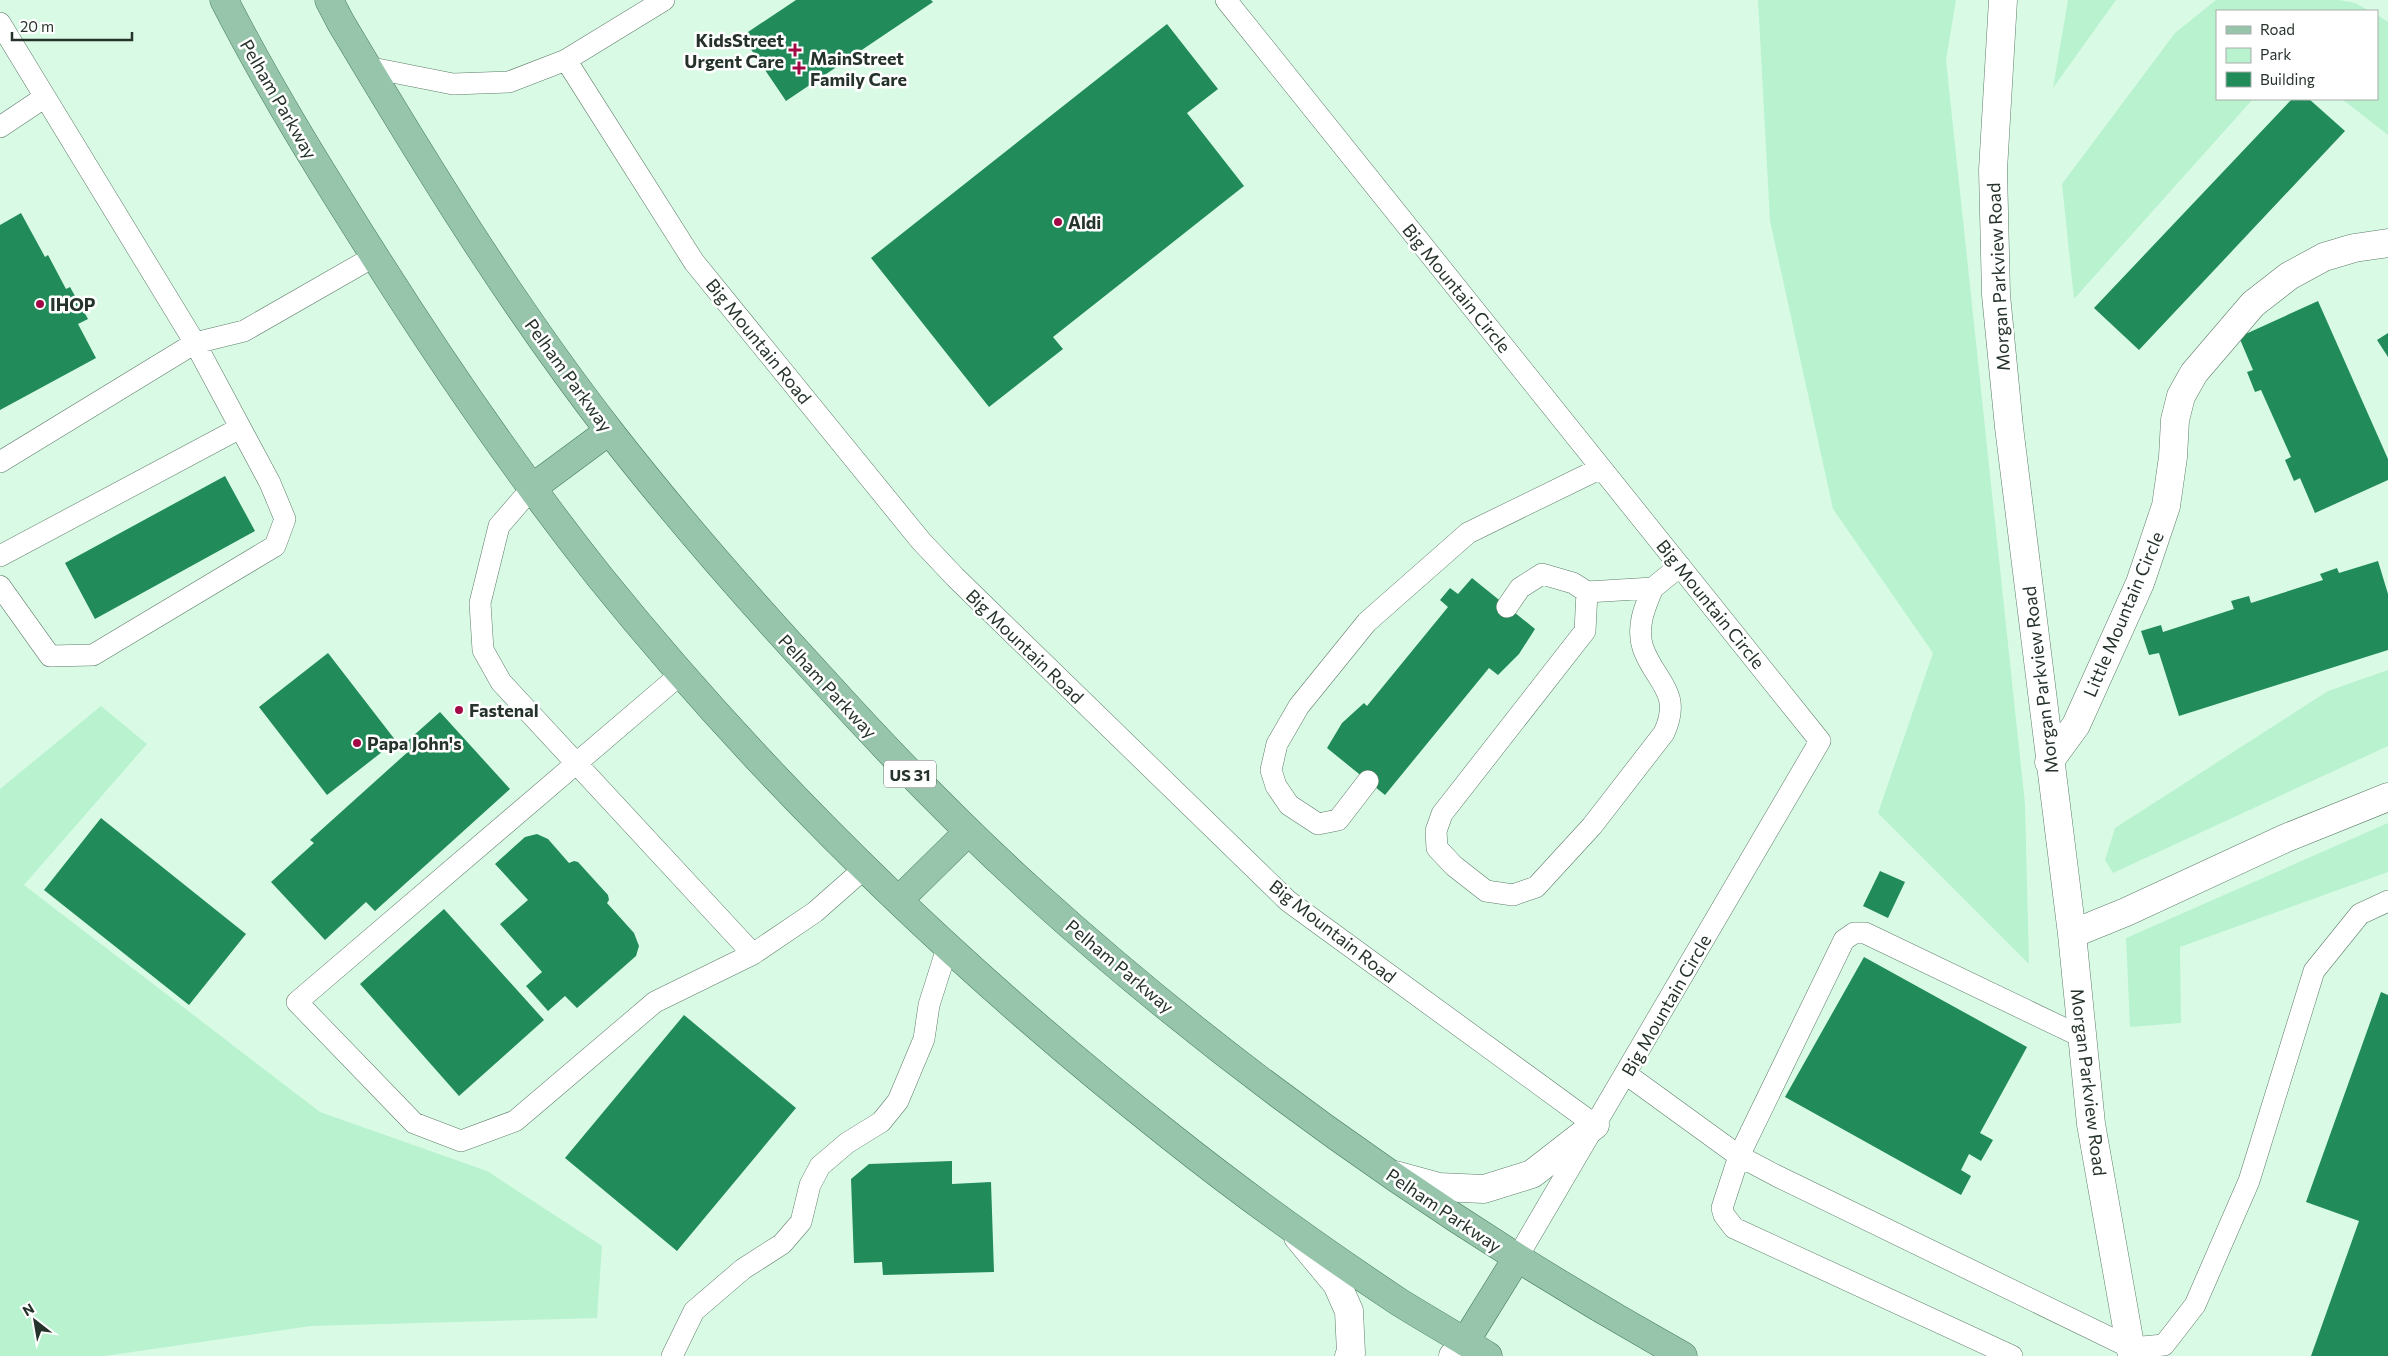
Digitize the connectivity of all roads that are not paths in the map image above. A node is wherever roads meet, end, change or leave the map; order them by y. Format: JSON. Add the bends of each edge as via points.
{"nodes":[{"id":1,"x":224,"y":0,"type":"edge"},
{"id":2,"x":330,"y":0,"type":"edge"},
{"id":3,"x":664,"y":0,"type":"edge"},
{"id":4,"x":1226,"y":0,"type":"edge"},
{"id":5,"x":2003,"y":0,"type":"edge"},
{"id":6,"x":0,"y":23,"type":"edge"},
{"id":7,"x":566,"y":60,"type":"junction"},
{"id":8,"x":367,"y":67,"type":"junction"},
{"id":9,"x":45,"y":97,"type":"junction"},
{"id":10,"x":0,"y":127,"type":"edge"},
{"id":11,"x":2388,"y":243,"type":"edge"},
{"id":12,"x":375,"y":256,"type":"junction"},
{"id":13,"x":195,"y":344,"type":"junction"},
{"id":14,"x":240,"y":428,"type":"junction"},
{"id":15,"x":609,"y":431,"type":"junction"},
{"id":16,"x":0,"y":462,"type":"edge"},
{"id":17,"x":1601,"y":468,"type":"junction"},
{"id":18,"x":532,"y":488,"type":"junction"},
{"id":19,"x":0,"y":556,"type":"edge"},
{"id":20,"x":1680,"y":566,"type":"junction"},
{"id":21,"x":0,"y":586,"type":"edge"},
{"id":22,"x":1652,"y":588,"type":"junction"},
{"id":23,"x":1587,"y":592,"type":"junction"},
{"id":24,"x":1507,"y":607,"type":"dead end"},
{"id":25,"x":682,"y":674,"type":"junction"},
{"id":26,"x":2050,"y":762,"type":"junction"},
{"id":27,"x":577,"y":764,"type":"junction"},
{"id":28,"x":1368,"y":781,"type":"dead end"},
{"id":29,"x":2388,"y":797,"type":"edge"},
{"id":30,"x":968,"y":832,"type":"junction"},
{"id":31,"x":866,"y":867,"type":"junction"},
{"id":32,"x":899,"y":900,"type":"junction"},
{"id":33,"x":2388,"y":901,"type":"edge"},
{"id":34,"x":2072,"y":934,"type":"junction"},
{"id":35,"x":948,"y":945,"type":"junction"},
{"id":36,"x":753,"y":954,"type":"junction"},
{"id":37,"x":2082,"y":1037,"type":"junction"},
{"id":38,"x":1626,"y":1074,"type":"junction"},
{"id":39,"x":1595,"y":1124,"type":"junction"},
{"id":40,"x":1739,"y":1156,"type":"junction"},
{"id":41,"x":1386,"y":1172,"type":"junction"},
{"id":42,"x":1287,"y":1225,"type":"junction"},
{"id":43,"x":1517,"y":1258,"type":"junction"},
{"id":44,"x":1459,"y":1349,"type":"edge"},
{"id":45,"x":2132,"y":1352,"type":"edge"},
{"id":46,"x":672,"y":1356,"type":"edge"},
{"id":47,"x":1349,"y":1356,"type":"edge"},
{"id":48,"x":1488,"y":1356,"type":"edge"},
{"id":49,"x":1683,"y":1356,"type":"edge"},
{"id":50,"x":2012,"y":1356,"type":"edge"}],
"edges":[{"from":1,"to":12,"type":"main road","name":"Pelham Parkway","via":[[310,155]]},
{"from":2,"to":8,"type":"main road","name":"Pelham Parkway","number":"US 31"},
{"from":3,"to":7,"type":"lane"},
{"from":4,"to":17,"type":"lane","name":"Big Mountain Circle"},
{"from":5,"to":26,"type":"street","name":"Morgan Parkview Road","via":[[1992,170],[1996,295]]},
{"from":6,"to":9,"type":"lane"},
{"from":7,"to":8,"type":"lane","via":[[509,82],[453,84]]},
{"from":7,"to":39,"type":"lane","name":"Big Mountain Road","via":[[694,262],[921,542],[1288,901]]},
{"from":8,"to":15,"type":"main road","name":"Pelham Parkway","number":"US 31","via":[[480,251]]},
{"from":9,"to":10,"type":"lane"},
{"from":9,"to":13,"type":"lane"},
{"from":11,"to":26,"type":"street","name":"Little Mountain Circle","via":[[2324,257],[2290,276],[2253,304],[2194,373],[2181,396],[2175,420],[2174,457],[2166,506],[2140,583],[2076,725]]},
{"from":12,"to":13,"type":"lane","via":[[244,331]]},
{"from":12,"to":18,"type":"main road","name":"Pelham Parkway","via":[[427,339]]},
{"from":13,"to":14,"type":"lane"},
{"from":13,"to":16,"type":"lane"},
{"from":14,"to":19,"type":"lane"},
{"from":14,"to":21,"type":"lane","via":[[270,483],[285,519],[275,546],[93,655],[50,656]]},
{"from":15,"to":18,"type":"main road"},
{"from":15,"to":30,"type":"main road","name":"Pelham Parkway","number":"US 31","via":[[777,630],[886,749]]},
{"from":17,"to":20,"type":"lane","name":"Big Mountain Circle"},
{"from":17,"to":28,"type":"lane","via":[[1468,532],[1367,622],[1299,706],[1277,744],[1271,770],[1276,786],[1289,805],[1318,824],[1338,820]]},
{"from":18,"to":25,"type":"main road","name":"Pelham Parkway"},
{"from":18,"to":27,"type":"lane","via":[[498,526],[480,602],[483,650],[501,682]]},
{"from":20,"to":22,"type":"lane"},
{"from":20,"to":38,"type":"lane","name":"Big Mountain Circle","via":[[1820,741]]},
{"from":22,"to":23,"type":"lane"},
{"from":22,"to":23,"type":"lane","via":[[1641,618],[1642,647],[1671,700],[1671,718],[1664,732],[1592,826],[1536,887],[1512,895],[1486,891],[1437,848],[1436,831],[1442,814],[1585,631]]},
{"from":23,"to":24,"type":"lane","via":[[1542,574],[1520,588]]},
{"from":25,"to":27,"type":"lane"},
{"from":25,"to":31,"type":"main road","name":"Pelham Parkway","via":[[793,796]]},
{"from":26,"to":34,"type":"street","name":"Morgan Parkview Road"},
{"from":27,"to":36,"type":"lane"},
{"from":27,"to":36,"type":"lane","via":[[297,1002],[414,1123],[461,1141],[515,1121],[655,1002]]},
{"from":29,"to":34,"type":"street","via":[[2286,838]]},
{"from":30,"to":32,"type":"main road"},
{"from":30,"to":41,"type":"main road","name":"Pelham Parkway","number":"US 31","via":[[1144,988]]},
{"from":31,"to":32,"type":"main road","name":"Pelham Parkway"},
{"from":31,"to":36,"type":"lane","via":[[815,912]]},
{"from":32,"to":35,"type":"main road","name":"Pelham Parkway"},
{"from":33,"to":45,"type":"lane","via":[[2360,914],[2314,971],[2249,1180],[2195,1306],[2164,1345]]},
{"from":34,"to":37,"type":"street","name":"Morgan Parkview Road"},
{"from":35,"to":42,"type":"main road","name":"Pelham Parkway","via":[[1064,1050],[1172,1138]]},
{"from":35,"to":46,"type":"lane","via":[[929,1006],[924,1039],[898,1101],[881,1122],[820,1166],[810,1185],[801,1222],[782,1244],[743,1269],[694,1311]]},
{"from":37,"to":40,"type":"lane","via":[[1865,933],[1854,932],[1844,940]]},
{"from":37,"to":45,"type":"street","name":"Morgan Parkview Road","via":[[2091,1124]]},
{"from":38,"to":39,"type":"lane","name":"Big Mountain Circle"},
{"from":38,"to":40,"type":"lane"},
{"from":39,"to":41,"type":"street","via":[[1532,1174],[1484,1189],[1439,1187]]},
{"from":39,"to":43,"type":"lane","name":"Big Mountain Circle"},
{"from":40,"to":45,"type":"lane"},
{"from":40,"to":50,"type":"lane","via":[[1722,1208],[1734,1228]]},
{"from":41,"to":43,"type":"main road","name":"Pelham Parkway","number":"US 31"},
{"from":42,"to":44,"type":"main road","name":"Pelham Parkway","via":[[1400,1302]]},
{"from":42,"to":47,"type":"street","via":[[1337,1284],[1349,1311]]},
{"from":43,"to":44,"type":"main road"},
{"from":43,"to":49,"type":"main road","name":"Pelham Parkway","number":"US 31"},
{"from":44,"to":48,"type":"main road","name":"Pelham Parkway"}]}
